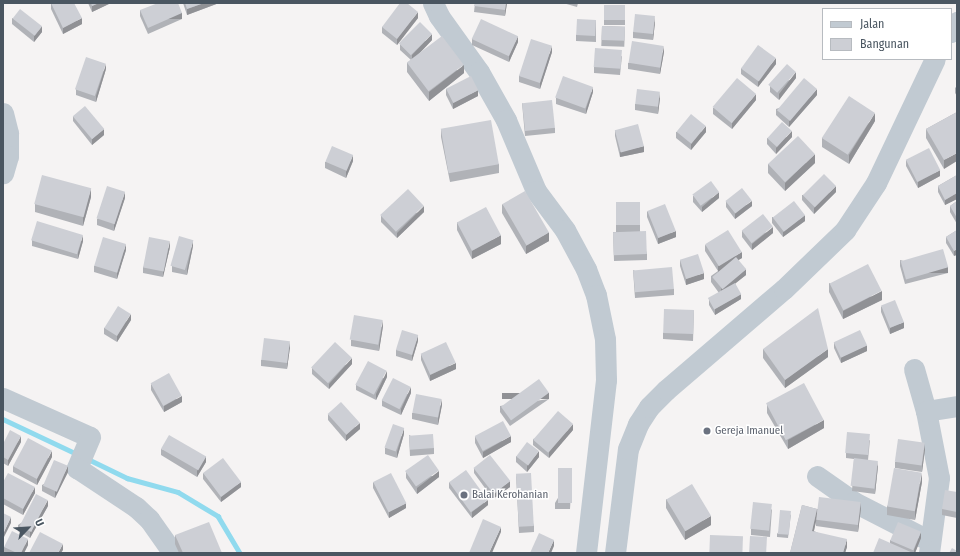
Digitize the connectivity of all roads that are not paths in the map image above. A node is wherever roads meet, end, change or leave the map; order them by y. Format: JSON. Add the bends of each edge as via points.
{"nodes":[{"id":1,"x":433,"y":3,"type":"edge"},
{"id":2,"x":935,"y":60,"type":"edge"},
{"id":3,"x":3,"y":113,"type":"edge"},
{"id":4,"x":3,"y":173,"type":"edge"},
{"id":5,"x":914,"y":369,"type":"dead end"},
{"id":6,"x":3,"y":398,"type":"edge"},
{"id":7,"x":957,"y":406,"type":"edge"},
{"id":8,"x":926,"y":411,"type":"junction"},
{"id":9,"x":817,"y":476,"type":"dead end"},
{"id":10,"x":931,"y":547,"type":"edge"},
{"id":11,"x":173,"y":553,"type":"edge"},
{"id":12,"x":586,"y":553,"type":"edge"},
{"id":13,"x":615,"y":553,"type":"edge"}],
"edges":[{"from":1,"to":12,"type":"street","via":[[439,16],[479,72],[506,120],[536,191],[565,230],[586,269],[596,295],[605,339],[606,380]]},
{"from":2,"to":13,"type":"street","via":[[876,183],[845,230],[784,289],[649,407],[638,424],[628,449]]},
{"from":3,"to":4,"type":"street","via":[[8,133],[8,156]]},
{"from":5,"to":8,"type":"street"},
{"from":6,"to":11,"type":"street","via":[[90,438],[76,466],[136,507],[149,519]]},
{"from":7,"to":8,"type":"street"},
{"from":8,"to":10,"type":"street","via":[[938,478]]},
{"from":9,"to":10,"type":"street","via":[[854,502]]}]}
